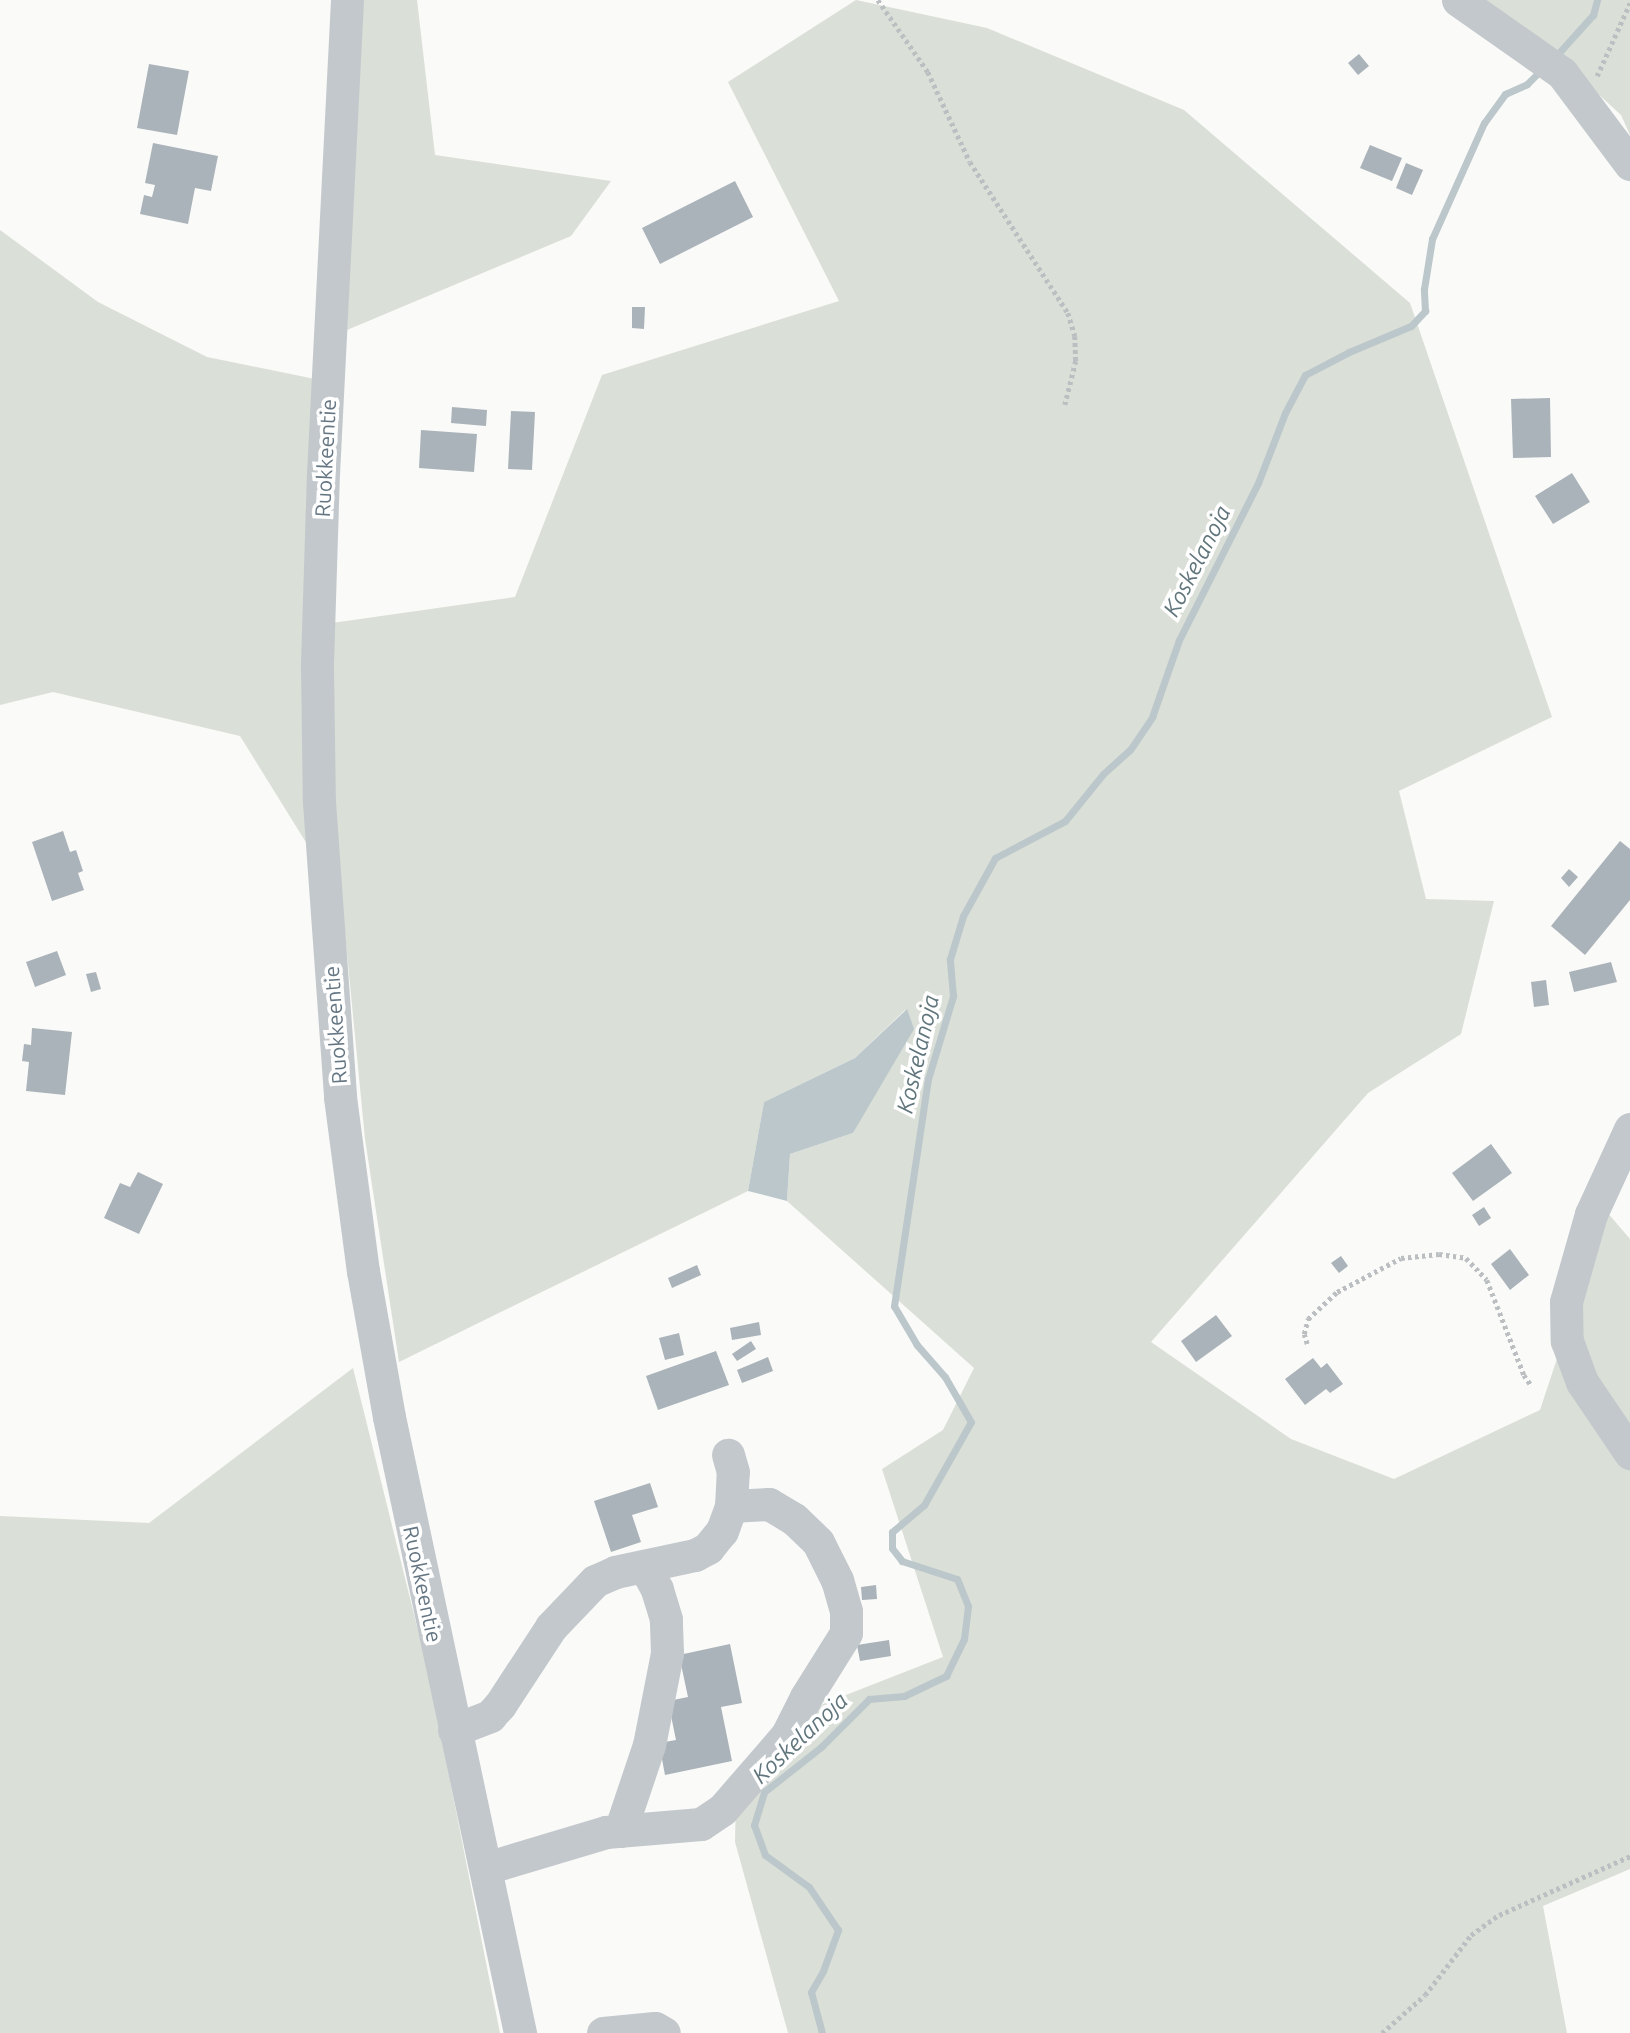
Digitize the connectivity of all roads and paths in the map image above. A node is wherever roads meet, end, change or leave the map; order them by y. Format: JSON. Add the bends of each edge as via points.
{"nodes":[{"id":1,"x":347,"y":0,"type":"edge"},
{"id":2,"x":878,"y":0,"type":"edge"},
{"id":3,"x":1458,"y":0,"type":"edge"},
{"id":4,"x":1630,"y":3,"type":"edge"},
{"id":5,"x":1585,"y":102,"type":"junction"},
{"id":6,"x":1630,"y":164,"type":"edge"},
{"id":7,"x":1065,"y":405,"type":"dead end"},
{"id":8,"x":1630,"y":1129,"type":"edge"},
{"id":9,"x":1307,"y":1344,"type":"dead end"},
{"id":10,"x":1531,"y":1385,"type":"dead end"},
{"id":11,"x":1630,"y":1453,"type":"edge"},
{"id":12,"x":728,"y":1455,"type":"dead end"},
{"id":13,"x":731,"y":1506,"type":"junction"},
{"id":14,"x":645,"y":1567,"type":"junction"},
{"id":15,"x":454,"y":1730,"type":"junction"},
{"id":16,"x":620,"y":1830,"type":"junction"},
{"id":17,"x":1630,"y":1856,"type":"edge"},
{"id":18,"x":486,"y":1868,"type":"junction"},
{"id":19,"x":611,"y":2032,"type":"edge"},
{"id":20,"x":520,"y":2033,"type":"edge"},
{"id":21,"x":664,"y":2033,"type":"edge"},
{"id":22,"x":1382,"y":2033,"type":"edge"}],
"edges":[{"from":1,"to":15,"type":"street","name":"Ruokkeentie","via":[[323,472],[317,666],[319,802],[340,1097],[363,1271]]},
{"from":2,"to":7,"type":"path","via":[[928,72],[984,185],[1068,313],[1076,361]]},
{"from":3,"to":5,"type":"street","via":[[1551,65]]},
{"from":4,"to":5,"type":"path"},
{"from":5,"to":6,"type":"street"},
{"from":8,"to":11,"type":"street","via":[[1591,1214],[1566,1302],[1567,1341],[1582,1382]]},
{"from":9,"to":10,"type":"path","via":[[1308,1319],[1337,1292],[1401,1258],[1439,1254],[1466,1258],[1487,1280]]},
{"from":12,"to":13,"type":"street","via":[[733,1472]]},
{"from":13,"to":14,"type":"street","via":[[722,1531],[708,1548]]},
{"from":13,"to":16,"type":"street","via":[[769,1504],[818,1542],[837,1580],[846,1611],[846,1633],[787,1735],[722,1810],[701,1824]]},
{"from":14,"to":15,"type":"street","via":[[595,1581],[551,1626],[500,1706],[490,1716]]},
{"from":14,"to":16,"type":"street","via":[[666,1619],[667,1653],[649,1745]]},
{"from":15,"to":18,"type":"street","name":"Ruokkeentie"},
{"from":16,"to":18,"type":"street"},
{"from":17,"to":22,"type":"path","via":[[1499,1916],[1471,1935],[1425,1996]]},
{"from":18,"to":20,"type":"street","name":"Ruokkeentie"},
{"from":19,"to":21,"type":"street","via":[[655,2028]]}]}
